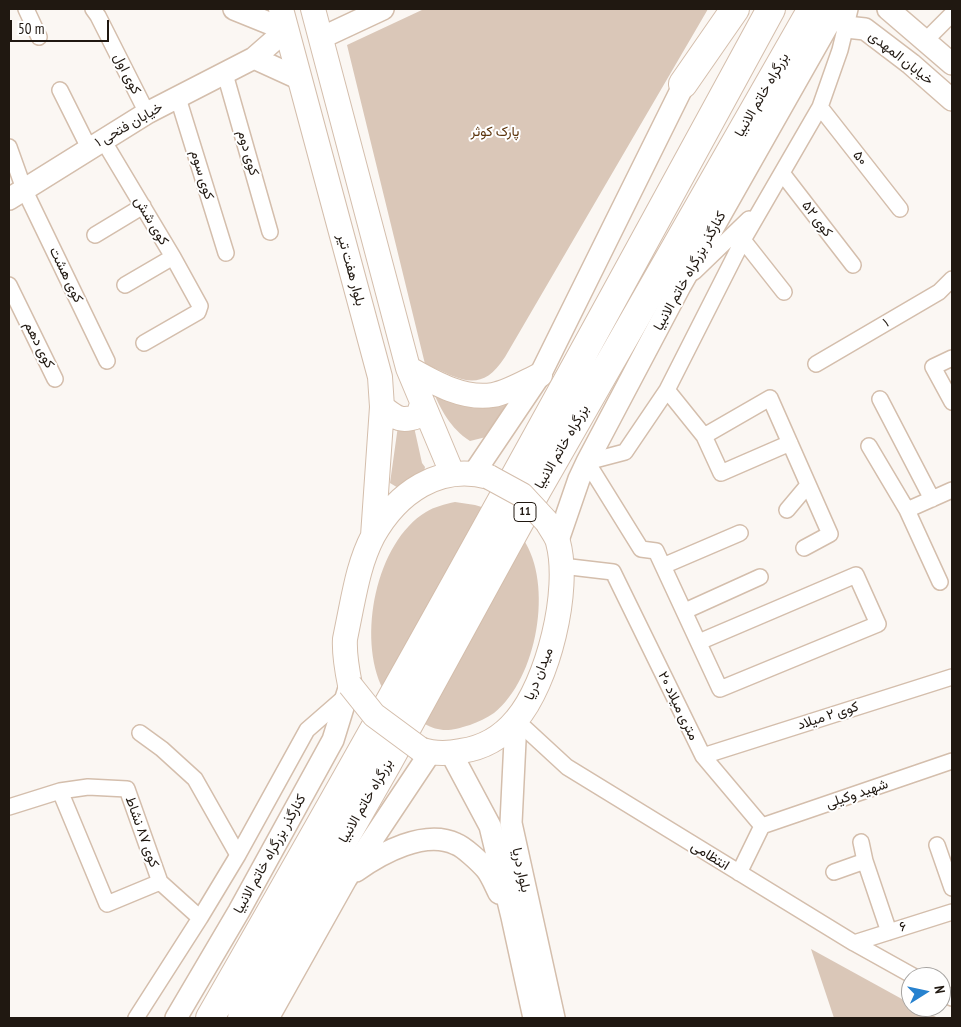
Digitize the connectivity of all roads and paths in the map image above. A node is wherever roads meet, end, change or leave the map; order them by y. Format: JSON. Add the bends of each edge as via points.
{"nodes":[{"id":1,"x":26,"y":9,"type":"edge"},
{"id":2,"x":93,"y":9,"type":"edge"},
{"id":3,"x":234,"y":9,"type":"edge"},
{"id":4,"x":313,"y":9,"type":"edge"},
{"id":5,"x":383,"y":9,"type":"edge"},
{"id":6,"x":727,"y":9,"type":"edge"},
{"id":7,"x":735,"y":9,"type":"edge"},
{"id":8,"x":771,"y":9,"type":"edge"},
{"id":9,"x":812,"y":9,"type":"edge"},
{"id":10,"x":888,"y":9,"type":"edge"},
{"id":11,"x":952,"y":14,"type":"edge"},
{"id":12,"x":844,"y":15,"type":"edge"},
{"id":13,"x":283,"y":20,"type":"edge"},
{"id":14,"x":39,"y":37,"type":"dead end"},
{"id":15,"x":321,"y":38,"type":"junction"},
{"id":16,"x":926,"y":41,"type":"junction"},
{"id":17,"x":254,"y":58,"type":"junction"},
{"id":18,"x":952,"y":64,"type":"edge"},
{"id":19,"x":225,"y":74,"type":"junction"},
{"id":20,"x":300,"y":79,"type":"junction"},
{"id":21,"x":683,"y":84,"type":"junction"},
{"id":22,"x":60,"y":90,"type":"dead end"},
{"id":23,"x":178,"y":98,"type":"junction"},
{"id":24,"x":952,"y":100,"type":"edge"},
{"id":25,"x":820,"y":107,"type":"junction"},
{"id":26,"x":147,"y":113,"type":"junction"},
{"id":27,"x":96,"y":144,"type":"junction"},
{"id":28,"x":9,"y":147,"type":"edge"},
{"id":29,"x":782,"y":173,"type":"junction"},
{"id":30,"x":17,"y":194,"type":"edge"},
{"id":31,"x":763,"y":205,"type":"junction"},
{"id":32,"x":143,"y":206,"type":"junction"},
{"id":33,"x":900,"y":209,"type":"dead end"},
{"id":34,"x":270,"y":232,"type":"dead end"},
{"id":35,"x":95,"y":235,"type":"dead end"},
{"id":36,"x":743,"y":240,"type":"junction"},
{"id":37,"x":226,"y":253,"type":"dead end"},
{"id":38,"x":173,"y":257,"type":"junction"},
{"id":39,"x":853,"y":265,"type":"dead end"},
{"id":40,"x":952,"y":279,"type":"edge"},
{"id":41,"x":9,"y":285,"type":"edge"},
{"id":42,"x":125,"y":285,"type":"dead end"},
{"id":43,"x":680,"y":286,"type":"junction"},
{"id":44,"x":784,"y":292,"type":"dead end"},
{"id":45,"x":144,"y":343,"type":"dead end"},
{"id":46,"x":952,"y":358,"type":"edge"},
{"id":47,"x":107,"y":361,"type":"dead end"},
{"id":48,"x":816,"y":364,"type":"dead end"},
{"id":49,"x":408,"y":368,"type":"junction"},
{"id":50,"x":540,"y":375,"type":"junction"},
{"id":51,"x":55,"y":379,"type":"dead end"},
{"id":52,"x":667,"y":390,"type":"junction"},
{"id":53,"x":880,"y":399,"type":"dead end"},
{"id":54,"x":952,"y":402,"type":"edge"},
{"id":55,"x":422,"y":404,"type":"junction"},
{"id":56,"x":382,"y":407,"type":"junction"},
{"id":57,"x":704,"y":436,"type":"junction"},
{"id":58,"x":790,"y":443,"type":"junction"},
{"id":59,"x":869,"y":446,"type":"dead end"},
{"id":60,"x":587,"y":462,"type":"junction"},
{"id":61,"x":472,"y":474,"type":"junction"},
{"id":62,"x":808,"y":485,"type":"junction"},
{"id":63,"x":952,"y":491,"type":"edge"},
{"id":64,"x":932,"y":499,"type":"junction"},
{"id":65,"x":787,"y":510,"type":"dead end"},
{"id":66,"x":907,"y":510,"type":"junction"},
{"id":67,"x":552,"y":531,"type":"junction"},
{"id":68,"x":740,"y":533,"type":"dead end"},
{"id":69,"x":373,"y":536,"type":"junction"},
{"id":70,"x":804,"y":548,"type":"dead end"},
{"id":71,"x":562,"y":566,"type":"junction"},
{"id":72,"x":662,"y":566,"type":"junction"},
{"id":73,"x":760,"y":577,"type":"dead end"},
{"id":74,"x":940,"y":582,"type":"dead end"},
{"id":75,"x":685,"y":611,"type":"junction"},
{"id":76,"x":699,"y":642,"type":"junction"},
{"id":77,"x":952,"y":677,"type":"edge"},
{"id":78,"x":348,"y":690,"type":"junction"},
{"id":79,"x":516,"y":720,"type":"junction"},
{"id":80,"x":140,"y":733,"type":"dead end"},
{"id":81,"x":434,"y":751,"type":"junction"},
{"id":82,"x":703,"y":756,"type":"junction"},
{"id":83,"x":952,"y":761,"type":"edge"},
{"id":84,"x":60,"y":791,"type":"junction"},
{"id":85,"x":9,"y":807,"type":"edge"},
{"id":86,"x":762,"y":826,"type":"junction"},
{"id":87,"x":861,"y":842,"type":"dead end"},
{"id":88,"x":937,"y":845,"type":"dead end"},
{"id":89,"x":238,"y":854,"type":"junction"},
{"id":90,"x":865,"y":861,"type":"junction"},
{"id":91,"x":834,"y":872,"type":"dead end"},
{"id":92,"x":739,"y":873,"type":"junction"},
{"id":93,"x":346,"y":879,"type":"junction"},
{"id":94,"x":160,"y":882,"type":"junction"},
{"id":95,"x":952,"y":888,"type":"edge"},
{"id":96,"x":952,"y":912,"type":"edge"},
{"id":97,"x":512,"y":917,"type":"junction"},
{"id":98,"x":200,"y":918,"type":"junction"},
{"id":99,"x":889,"y":932,"type":"junction"},
{"id":100,"x":854,"y":943,"type":"junction"},
{"id":101,"x":901,"y":969,"type":"edge"},
{"id":102,"x":136,"y":1018,"type":"edge"},
{"id":103,"x":176,"y":1018,"type":"edge"},
{"id":104,"x":210,"y":1018,"type":"edge"},
{"id":105,"x":242,"y":1018,"type":"edge"},
{"id":106,"x":268,"y":1018,"type":"edge"},
{"id":107,"x":534,"y":1018,"type":"edge"},
{"id":108,"x":554,"y":1018,"type":"edge"}],
"edges":[{"from":1,"to":14,"type":"street"},
{"from":2,"to":26,"type":"street","name":"کوی اول"},
{"from":3,"to":13,"type":"main road"},
{"from":4,"to":15,"type":"main road"},
{"from":5,"to":15,"type":"main road"},
{"from":6,"to":21,"type":"main road"},
{"from":7,"to":21,"type":"highway"},
{"from":8,"to":104,"type":"highway","name":"بزرگراه خاتم الانبیا","number":"11","via":[[519,470]]},
{"from":9,"to":105,"type":"highway","name":"بزرگراه خاتم الانبیا","number":"11","via":[[537,490],[388,762]]},
{"from":10,"to":16,"type":"main road","name":"خیابان المهدی"},
{"from":11,"to":16,"type":"street"},
{"from":12,"to":24,"type":"main road","name":"خیابان المهدی","via":[[911,64]]},
{"from":12,"to":25,"type":"street"},
{"from":12,"to":43,"type":"main road","name":"کنارگذر بزرگراه خاتم الانبیا"},
{"from":13,"to":17,"type":"main road","name":"خیابان فتحی ۱"},
{"from":13,"to":20,"type":"main road","name":"بلوار هفت تیر"},
{"from":15,"to":49,"type":"main road"},
{"from":16,"to":18,"type":"main road","name":"خیابان المهدی"},
{"from":17,"to":19,"type":"main road","name":"خیابان فتحی ۱"},
{"from":17,"to":20,"type":"main road"},
{"from":19,"to":23,"type":"main road","name":"خیابان فتحی ۱"},
{"from":19,"to":34,"type":"street","name":"کوی دوم"},
{"from":20,"to":56,"type":"main road","name":"بلوار هفت تیر","via":[[380,377]]},
{"from":21,"to":50,"type":"main road"},
{"from":22,"to":27,"type":"street"},
{"from":23,"to":26,"type":"main road","name":"خیابان فتحی ۱"},
{"from":23,"to":37,"type":"street","name":"کوی سوم"},
{"from":25,"to":29,"type":"street"},
{"from":25,"to":33,"type":"street","name":"۵۰"},
{"from":26,"to":27,"type":"main road","name":"خیابان فتحی ۱"},
{"from":27,"to":30,"type":"main road","name":"خیابان فتحی ۱"},
{"from":27,"to":32,"type":"street","name":"کوی شش"},
{"from":28,"to":30,"type":"street","name":"کوی هشت"},
{"from":29,"to":31,"type":"street"},
{"from":29,"to":39,"type":"street","name":"کوی ۵۲"},
{"from":30,"to":47,"type":"street","name":"کوی هشت"},
{"from":31,"to":36,"type":"street"},
{"from":31,"to":43,"type":"street"},
{"from":32,"to":35,"type":"street"},
{"from":32,"to":38,"type":"street","name":"کوی شش"},
{"from":36,"to":44,"type":"street"},
{"from":36,"to":52,"type":"street"},
{"from":38,"to":42,"type":"street"},
{"from":38,"to":45,"type":"street","name":"کوی شش","via":[[200,309]]},
{"from":40,"to":48,"type":"street","name":"۱","via":[[939,292]]},
{"from":41,"to":51,"type":"street","name":"کوی دهم"},
{"from":43,"to":60,"type":"main road","name":"کنارگذر بزرگراه خاتم الانبیا"},
{"from":46,"to":54,"type":"street","via":[[933,367]]},
{"from":49,"to":50,"type":"main road","via":[[433,382],[474,395],[493,395]]},
{"from":49,"to":55,"type":"main road"},
{"from":50,"to":61,"type":"main road"},
{"from":52,"to":57,"type":"street"},
{"from":52,"to":60,"type":"street","via":[[625,452]]},
{"from":53,"to":64,"type":"street"},
{"from":55,"to":56,"type":"main road","via":[[418,416],[408,420],[397,418]]},
{"from":55,"to":61,"type":"main road"},
{"from":56,"to":69,"type":"main road","name":"بلوار هفت تیر"},
{"from":57,"to":58,"type":"street","via":[[721,473]]},
{"from":57,"to":58,"type":"street","via":[[770,398]]},
{"from":58,"to":62,"type":"street"},
{"from":59,"to":66,"type":"street"},
{"from":60,"to":67,"type":"main road","name":"کنارگذر بزرگراه خاتم الانبیا"},
{"from":60,"to":72,"type":"street","via":[[641,548],[656,551]]},
{"from":61,"to":67,"type":"main road","bridge":true,"via":[[522,495]]},
{"from":61,"to":69,"type":"main road","via":[[436,477],[412,491]]},
{"from":62,"to":65,"type":"street"},
{"from":62,"to":70,"type":"street","via":[[830,534]]},
{"from":63,"to":64,"type":"street"},
{"from":64,"to":66,"type":"street"},
{"from":66,"to":74,"type":"street"},
{"from":67,"to":71,"type":"main road","name":"میدان دریا"},
{"from":68,"to":72,"type":"street"},
{"from":69,"to":78,"type":"main road","via":[[360,568],[345,640]]},
{"from":71,"to":79,"type":"main road","name":"میدان دریا","via":[[560,609],[549,654],[534,694]]},
{"from":71,"to":82,"type":"street","name":"۲۰ متری میلاد","via":[[613,572]]},
{"from":72,"to":75,"type":"street"},
{"from":73,"to":75,"type":"street"},
{"from":75,"to":76,"type":"street"},
{"from":76,"to":76,"type":"street","via":[[720,689],[878,624],[856,575]]},
{"from":77,"to":82,"type":"street","name":"کوی ۲ میلاد"},
{"from":78,"to":81,"type":"main road","bridge":true,"via":[[374,715]]},
{"from":78,"to":89,"type":"street","via":[[307,730]]},
{"from":78,"to":103,"type":"main road","name":"کنارگذر بزرگراه خاتم الانبیا","via":[[333,740]]},
{"from":79,"to":81,"type":"main road","name":"میدان دریا","via":[[478,749]]},
{"from":79,"to":92,"type":"street","name":"انتظامی","via":[[567,767]]},
{"from":79,"to":108,"type":"main road","name":"بلوار دریا","via":[[511,823]]},
{"from":80,"to":89,"type":"street","via":[[194,779]]},
{"from":81,"to":93,"type":"main road"},
{"from":81,"to":97,"type":"main road","name":"بلوار دریا","via":[[490,826]]},
{"from":82,"to":86,"type":"street","name":"۲۰ متری میلاد"},
{"from":83,"to":86,"type":"street","name":"شهید وکیلی"},
{"from":84,"to":85,"type":"street","name":"کوی ۸۷ نشاط"},
{"from":84,"to":94,"type":"street","name":"کوی ۸۷ نشاط","via":[[88,787],[127,789]]},
{"from":84,"to":94,"type":"street","via":[[107,904]]},
{"from":86,"to":92,"type":"street"},
{"from":87,"to":90,"type":"street"},
{"from":88,"to":95,"type":"street"},
{"from":89,"to":98,"type":"street"},
{"from":90,"to":91,"type":"street"},
{"from":90,"to":99,"type":"street"},
{"from":92,"to":100,"type":"street","name":"انتظامی"},
{"from":93,"to":97,"type":"main road","via":[[374,858],[413,841],[440,840],[457,844],[487,869]]},
{"from":93,"to":106,"type":"main road"},
{"from":94,"to":98,"type":"street","name":"کوی ۸۷ نشاط"},
{"from":96,"to":99,"type":"street","name":"۶"},
{"from":97,"to":107,"type":"main road","name":"بلوار دریا"},
{"from":98,"to":102,"type":"street"},
{"from":99,"to":100,"type":"street","name":"۶"},
{"from":100,"to":101,"type":"street","name":"انتظامی"}]}
